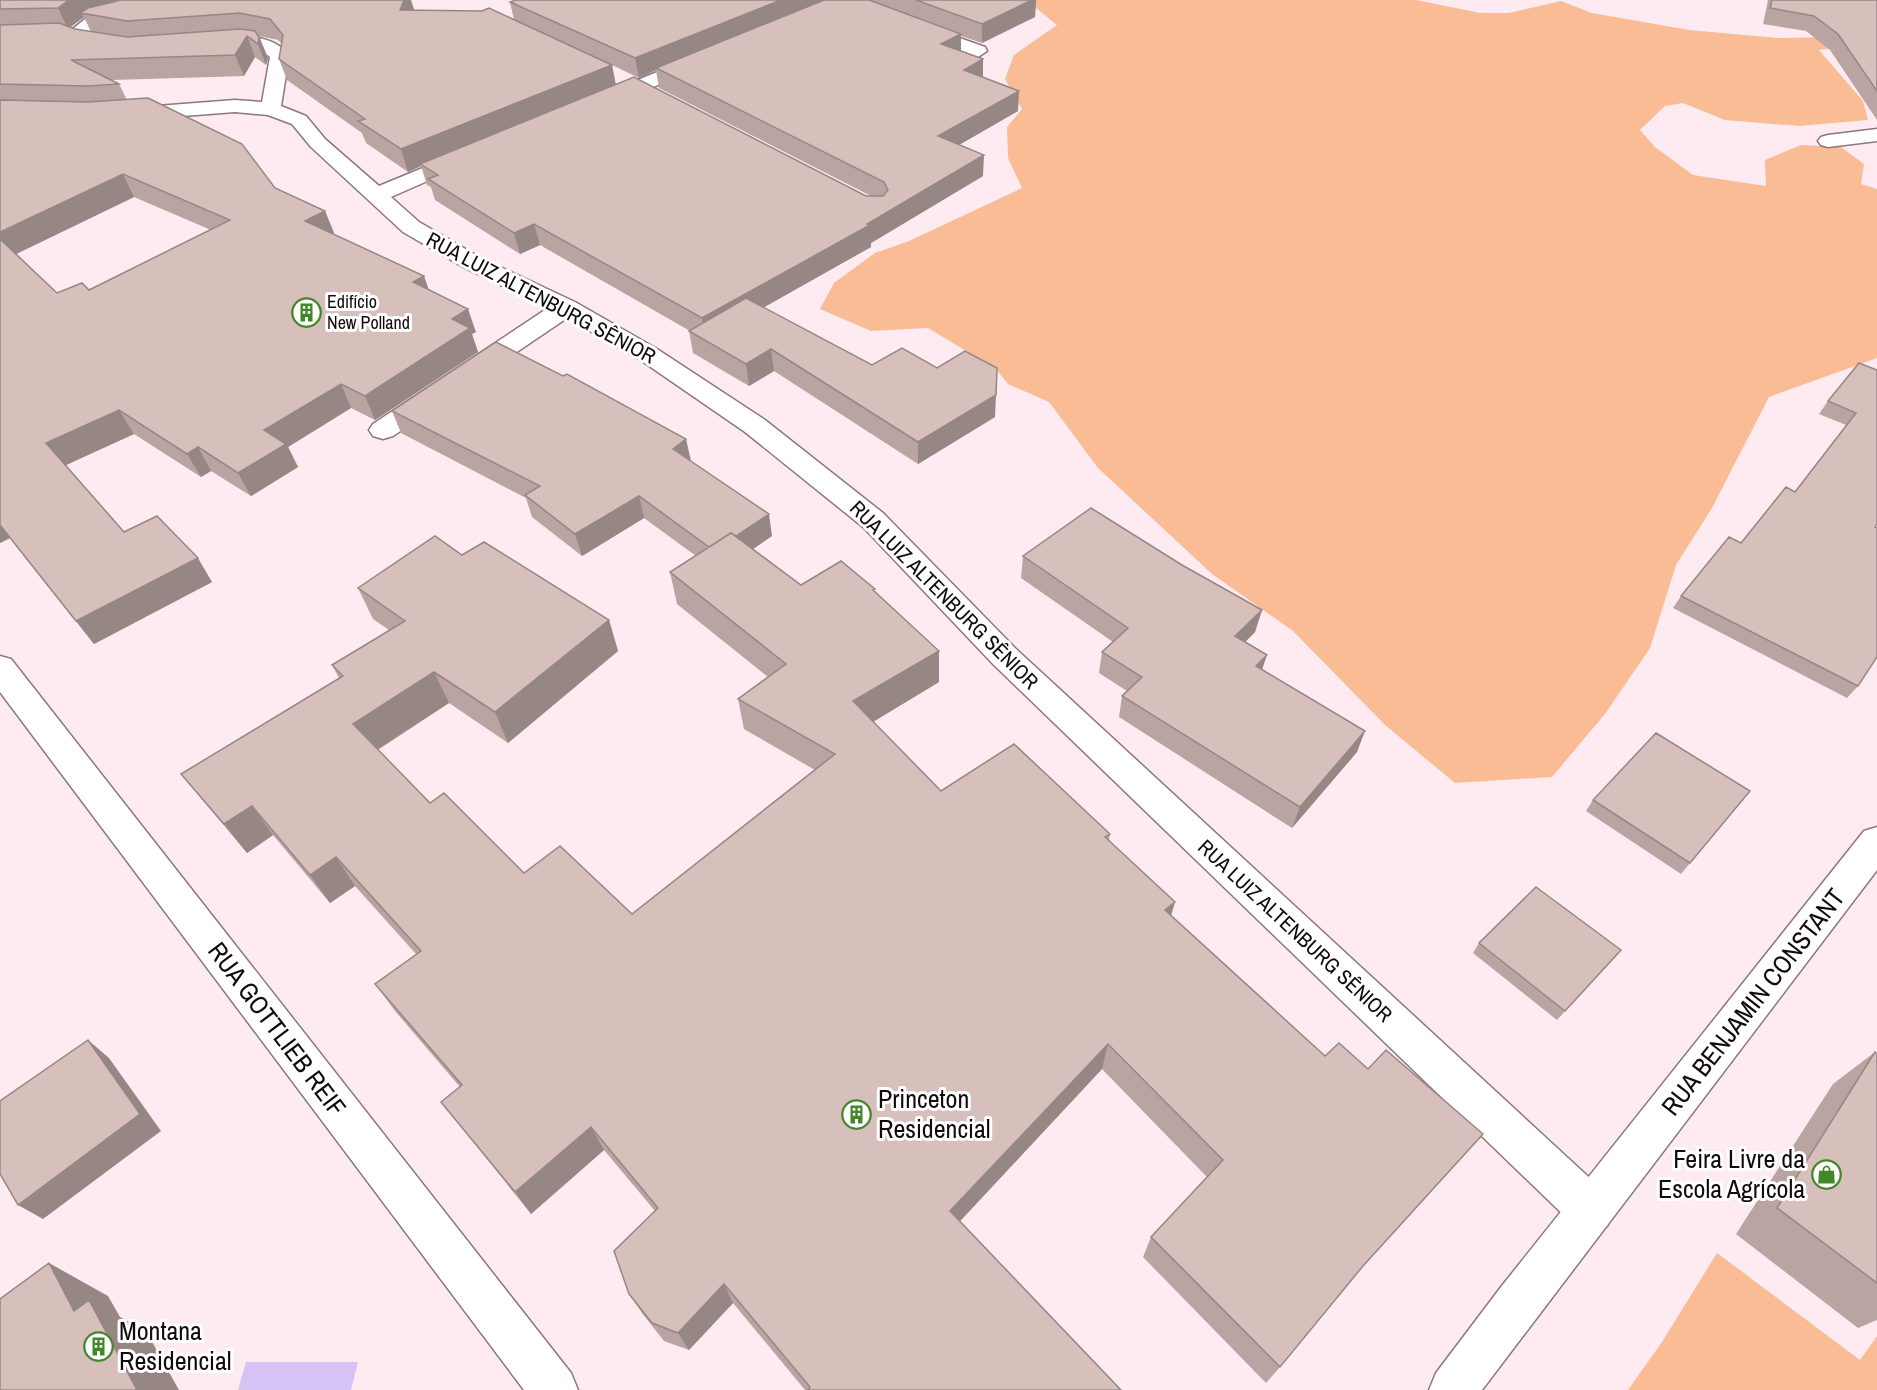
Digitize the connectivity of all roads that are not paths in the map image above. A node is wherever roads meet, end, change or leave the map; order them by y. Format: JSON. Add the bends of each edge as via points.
{"nodes":[{"id":1,"x":179,"y":0,"type":"edge"},
{"id":2,"x":901,"y":22,"type":"edge"},
{"id":3,"x":53,"y":36,"type":"edge"},
{"id":4,"x":73,"y":36,"type":"junction"},
{"id":5,"x":97,"y":44,"type":"edge"},
{"id":6,"x":197,"y":45,"type":"edge"},
{"id":7,"x":978,"y":51,"type":"dead end"},
{"id":8,"x":713,"y":55,"type":"edge"},
{"id":9,"x":615,"y":76,"type":"edge"},
{"id":10,"x":636,"y":86,"type":"junction"},
{"id":11,"x":657,"y":97,"type":"edge"},
{"id":12,"x":271,"y":109,"type":"junction"},
{"id":13,"x":582,"y":109,"type":"edge"},
{"id":14,"x":99,"y":116,"type":"edge"},
{"id":15,"x":1877,"y":135,"type":"edge"},
{"id":16,"x":1828,"y":141,"type":"dead end"},
{"id":17,"x":483,"y":150,"type":"edge"},
{"id":18,"x":374,"y":196,"type":"junction"},
{"id":19,"x":566,"y":307,"type":"junction"},
{"id":20,"x":383,"y":429,"type":"dead end"},
{"id":21,"x":0,"y":668,"type":"edge"},
{"id":22,"x":1877,"y":842,"type":"edge"},
{"id":23,"x":1591,"y":1210,"type":"junction"},
{"id":24,"x":554,"y":1390,"type":"edge"},
{"id":25,"x":1454,"y":1390,"type":"edge"}],
"edges":[{"from":1,"to":4,"type":"street","via":[[91,23]]},
{"from":2,"to":7,"type":"street"},
{"from":3,"to":4,"type":"street"},
{"from":4,"to":5,"type":"street"},
{"from":6,"to":12,"type":"street","via":[[249,42],[271,46],[280,56]]},
{"from":8,"to":10,"type":"street"},
{"from":9,"to":10,"type":"street"},
{"from":10,"to":11,"type":"street"},
{"from":10,"to":13,"type":"street"},
{"from":12,"to":14,"type":"street","name":"RUA LUIZ ALTENBURG SÊNIOR","via":[[235,106]]},
{"from":12,"to":18,"type":"street","name":"RUA LUIZ ALTENBURG SÊNIOR","via":[[299,120],[318,144]]},
{"from":15,"to":16,"type":"street"},
{"from":17,"to":18,"type":"street"},
{"from":18,"to":19,"type":"street","name":"RUA LUIZ ALTENBURG SÊNIOR","via":[[411,227],[473,263]]},
{"from":19,"to":20,"type":"street"},
{"from":19,"to":23,"type":"street","name":"RUA LUIZ ALTENBURG SÊNIOR","via":[[648,354],[755,426],[873,520],[1004,656]]},
{"from":21,"to":24,"type":"street","name":"RUA GOTTLIEB REIF"},
{"from":22,"to":23,"type":"street","name":"RUA BENJAMIN CONSTANT"},
{"from":23,"to":25,"type":"street","name":"RUA BENJAMIN CONSTANT"}]}
